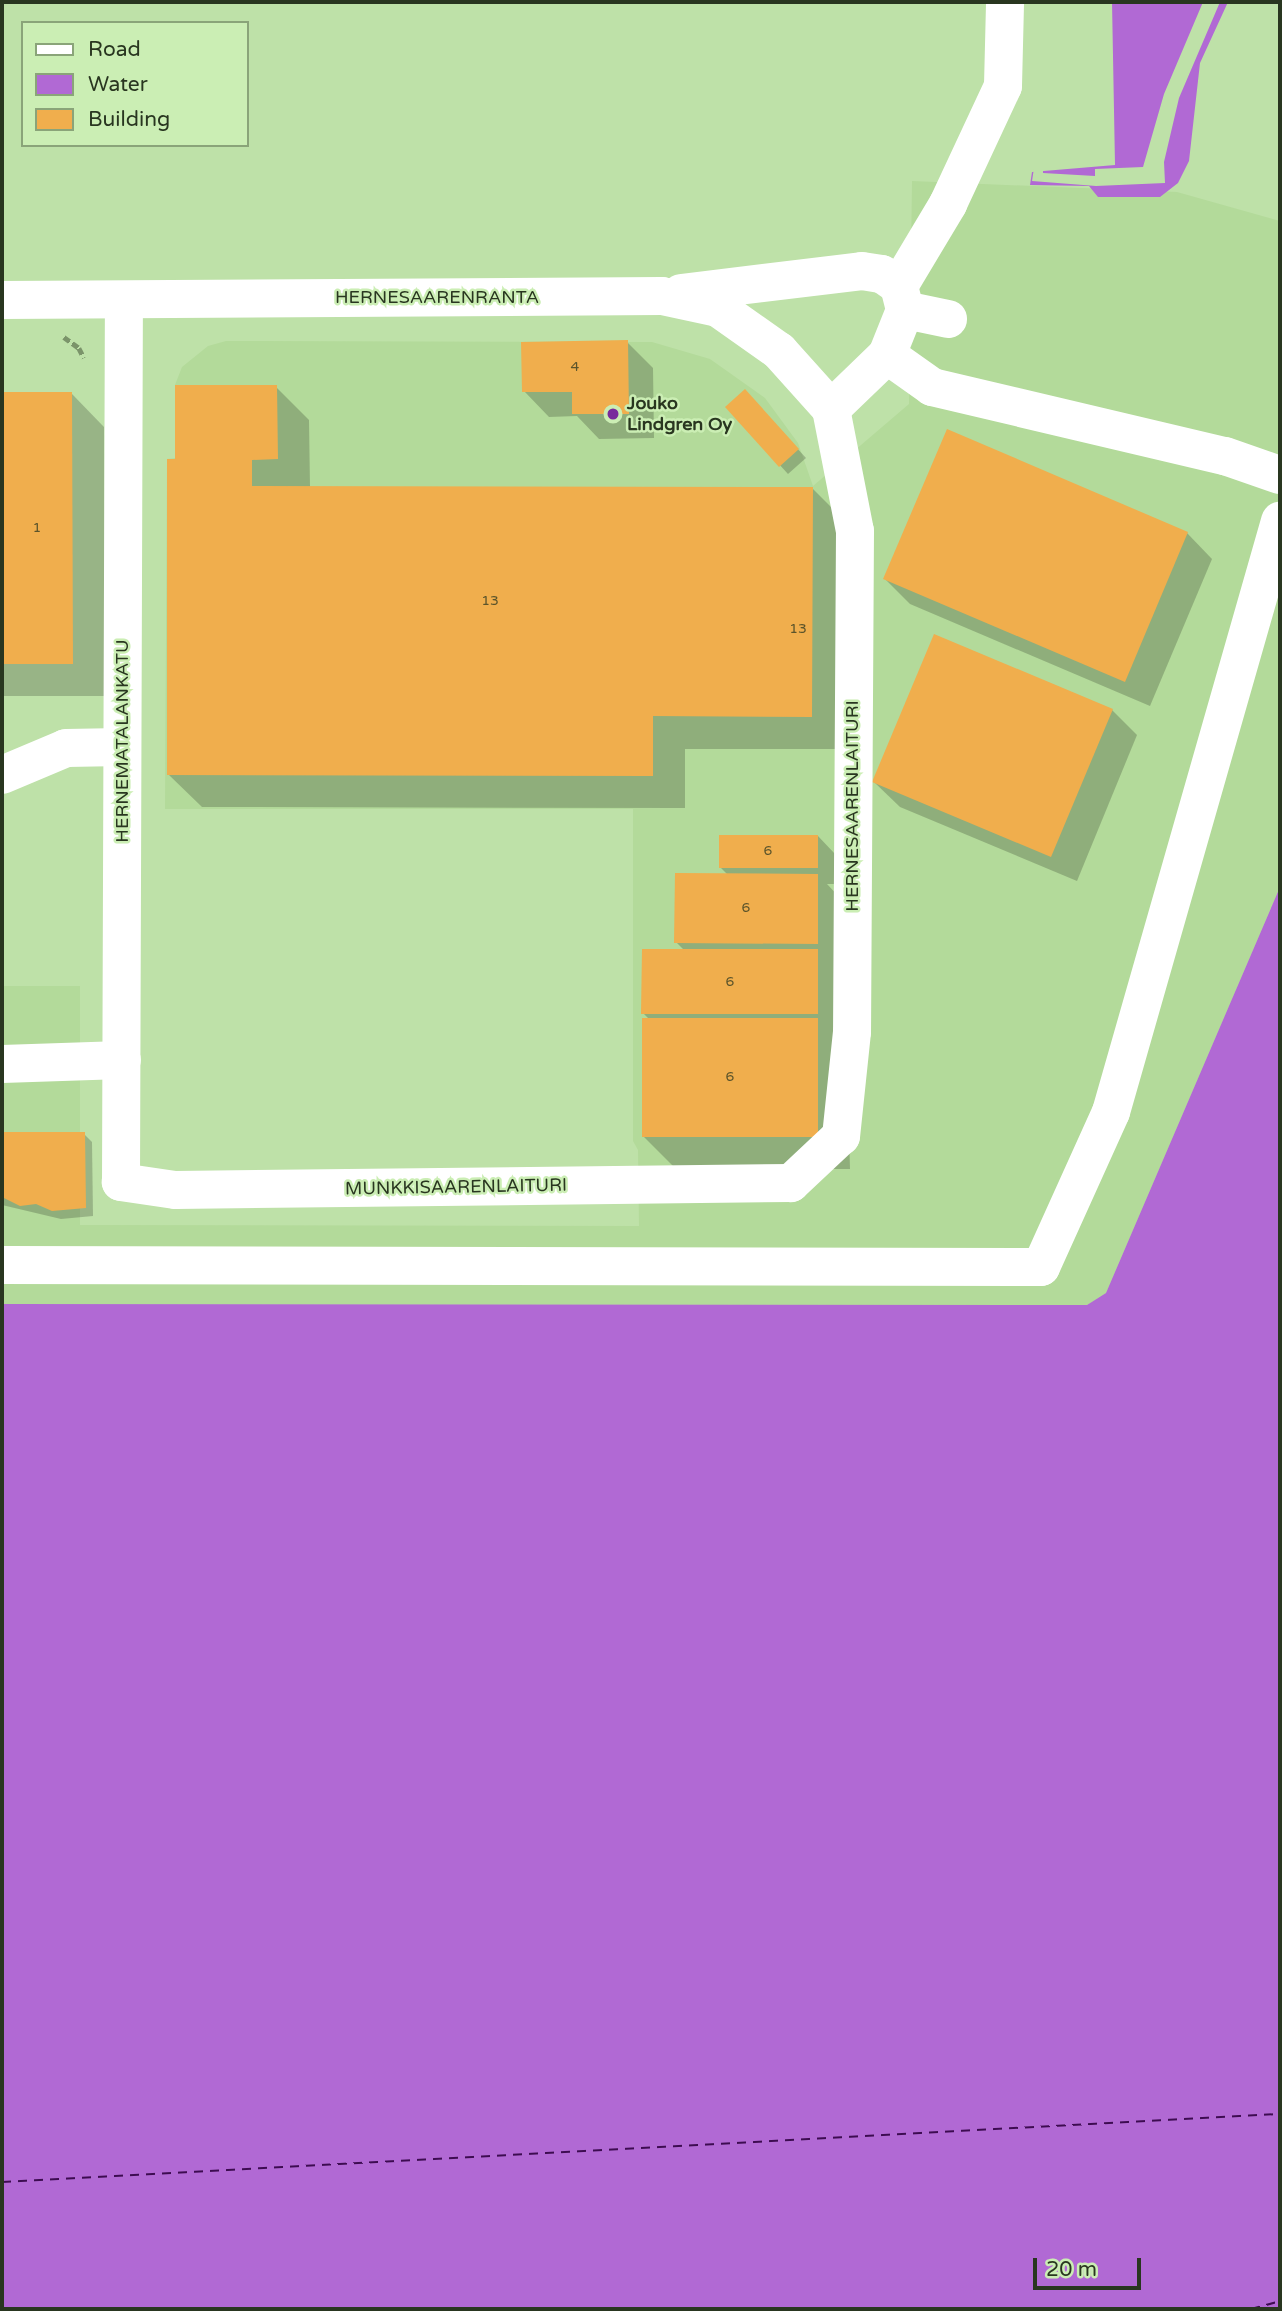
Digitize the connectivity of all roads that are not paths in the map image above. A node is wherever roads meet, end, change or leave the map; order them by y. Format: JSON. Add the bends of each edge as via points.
{"nodes":[{"id":1,"x":1005,"y":2,"type":"edge"},
{"id":2,"x":662,"y":296,"type":"junction"},
{"id":3,"x":902,"y":298,"type":"junction"},
{"id":4,"x":2,"y":300,"type":"edge"},
{"id":5,"x":124,"y":300,"type":"junction"},
{"id":6,"x":948,"y":319,"type":"dead end"},
{"id":7,"x":887,"y":355,"type":"junction"},
{"id":8,"x":831,"y":409,"type":"junction"},
{"id":9,"x":1280,"y":475,"type":"edge"},
{"id":10,"x":1280,"y":521,"type":"edge"},
{"id":11,"x":122,"y":747,"type":"junction"},
{"id":12,"x":2,"y":775,"type":"edge"},
{"id":13,"x":122,"y":1059,"type":"junction"},
{"id":14,"x":2,"y":1064,"type":"edge"},
{"id":15,"x":121,"y":1182,"type":"joint"},
{"id":16,"x":791,"y":1184,"type":"joint"},
{"id":17,"x":2,"y":1265,"type":"edge"}],
"edges":[{"from":1,"to":3,"type":"street","via":[[1003,86]]},
{"from":2,"to":3,"type":"street","via":[[862,271],[882,274]]},
{"from":2,"to":5,"type":"street","name":"HERNESAARENRANTA"},
{"from":2,"to":8,"type":"street","name":"HERNESAARENRANTA","via":[[718,308],[779,351]]},
{"from":3,"to":6,"type":"street"},
{"from":3,"to":7,"type":"street"},
{"from":4,"to":5,"type":"street","name":"HERNESAARENRANTA"},
{"from":5,"to":11,"type":"street","name":"HERNEMATALANKATU"},
{"from":7,"to":8,"type":"street"},
{"from":7,"to":9,"type":"street","via":[[932,387],[1225,456]]},
{"from":8,"to":16,"type":"street","name":"HERNESAARENLAITURI","via":[[855,531],[852,1032],[841,1136]]},
{"from":10,"to":17,"type":"street","via":[[1111,1112],[1041,1267]]},
{"from":11,"to":12,"type":"street","via":[[66,748]]},
{"from":11,"to":13,"type":"street","name":"HERNEMATALANKATU"},
{"from":13,"to":14,"type":"street"},
{"from":13,"to":15,"type":"street","name":"HERNEMATALANKATU"},
{"from":15,"to":16,"type":"street","name":"MUNKKISAARENLAITURI","via":[[175,1190]]}]}
